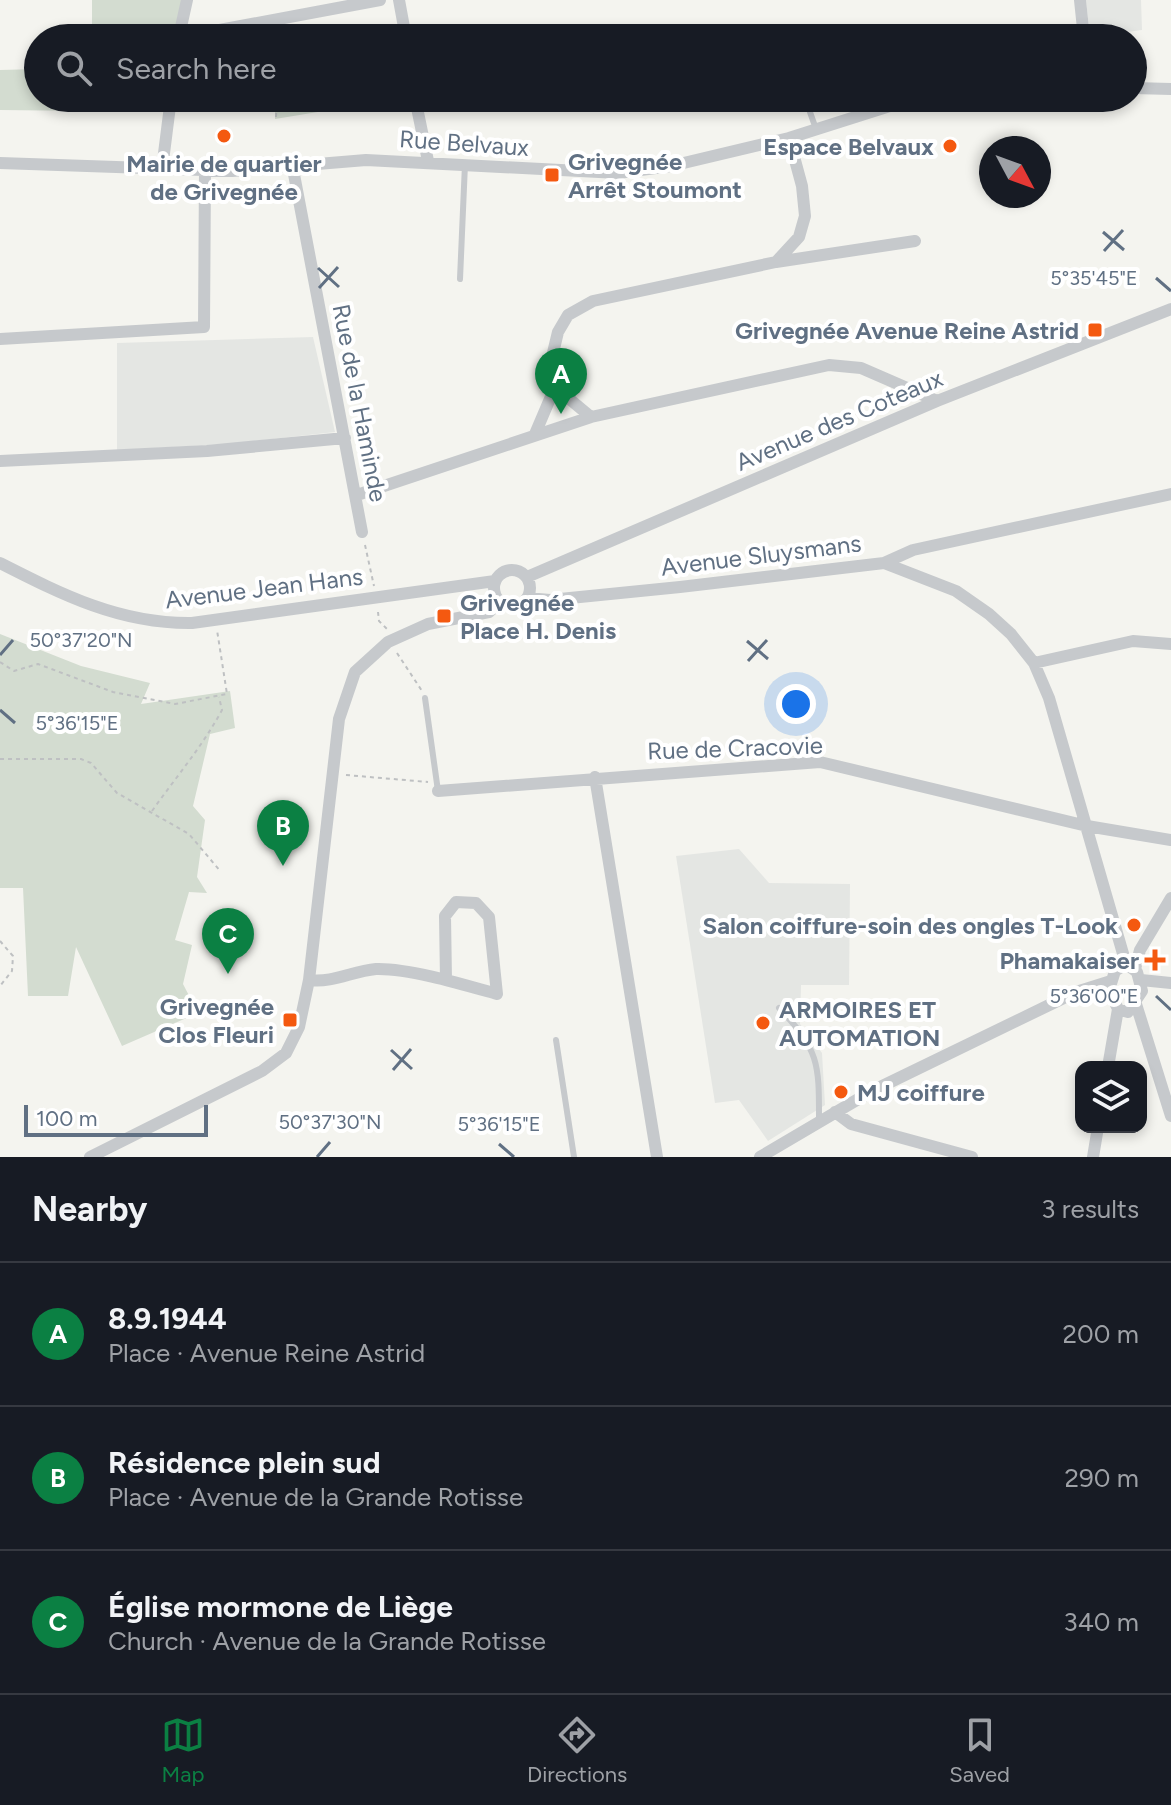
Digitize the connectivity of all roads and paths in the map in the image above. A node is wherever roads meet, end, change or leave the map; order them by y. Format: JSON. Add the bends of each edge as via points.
{"nodes":[{"id":1,"x":187,"y":0,"type":"edge"},
{"id":2,"x":380,"y":0,"type":"edge"},
{"id":3,"x":399,"y":0,"type":"edge"},
{"id":4,"x":1080,"y":0,"type":"edge"},
{"id":5,"x":182,"y":24,"type":"edge"},
{"id":6,"x":252,"y":24,"type":"edge"},
{"id":7,"x":403,"y":24,"type":"edge"},
{"id":8,"x":1083,"y":24,"type":"edge"},
{"id":9,"x":1147,"y":88,"type":"edge"},
{"id":10,"x":1171,"y":89,"type":"edge"},
{"id":11,"x":169,"y":112,"type":"edge"},
{"id":12,"x":276,"y":112,"type":"edge"},
{"id":13,"x":418,"y":112,"type":"edge"},
{"id":14,"x":810,"y":112,"type":"edge"},
{"id":15,"x":870,"y":112,"type":"edge"},
{"id":16,"x":276,"y":117,"type":"dead end"},
{"id":17,"x":816,"y":129,"type":"junction"},
{"id":18,"x":789,"y":138,"type":"junction"},
{"id":19,"x":428,"y":161,"type":"junction"},
{"id":20,"x":0,"y":163,"type":"edge"},
{"id":21,"x":465,"y":164,"type":"junction"},
{"id":22,"x":162,"y":169,"type":"junction"},
{"id":23,"x":293,"y":169,"type":"junction"},
{"id":24,"x":205,"y":170,"type":"junction"},
{"id":25,"x":799,"y":237,"type":"junction"},
{"id":26,"x":915,"y":241,"type":"dead end"},
{"id":27,"x":818,"y":257,"type":"junction"},
{"id":28,"x":776,"y":262,"type":"junction"},
{"id":29,"x":460,"y":279,"type":"dead end"},
{"id":30,"x":1171,"y":309,"type":"edge"},
{"id":31,"x":0,"y":339,"type":"edge"},
{"id":32,"x":555,"y":387,"type":"junction"},
{"id":33,"x":937,"y":401,"type":"junction"},
{"id":34,"x":591,"y":417,"type":"junction"},
{"id":35,"x":535,"y":434,"type":"junction"},
{"id":36,"x":345,"y":438,"type":"junction"},
{"id":37,"x":0,"y":461,"type":"edge"},
{"id":38,"x":1171,"y":494,"type":"edge"},
{"id":39,"x":357,"y":495,"type":"junction"},
{"id":40,"x":362,"y":532,"type":"joint"},
{"id":41,"x":0,"y":563,"type":"edge"},
{"id":42,"x":884,"y":563,"type":"junction"},
{"id":43,"x":527,"y":577,"type":"junction"},
{"id":44,"x":495,"y":581,"type":"junction"},
{"id":45,"x":377,"y":597,"type":"junction"},
{"id":46,"x":527,"y":598,"type":"junction"},
{"id":47,"x":500,"y":602,"type":"junction"},
{"id":48,"x":215,"y":620,"type":"junction"},
{"id":49,"x":1171,"y":644,"type":"edge"},
{"id":50,"x":0,"y":662,"type":"edge"},
{"id":51,"x":1034,"y":663,"type":"junction"},
{"id":52,"x":219,"y":696,"type":"junction"},
{"id":53,"x":425,"y":698,"type":"dead end"},
{"id":54,"x":0,"y":759,"type":"edge"},
{"id":55,"x":333,"y":774,"type":"junction"},
{"id":56,"x":595,"y":777,"type":"junction"},
{"id":57,"x":434,"y":787,"type":"junction"},
{"id":58,"x":151,"y":812,"type":"junction"},
{"id":59,"x":1087,"y":826,"type":"junction"},
{"id":60,"x":1171,"y":840,"type":"edge"},
{"id":61,"x":221,"y":872,"type":"dead end"},
{"id":62,"x":1171,"y":898,"type":"edge"},
{"id":63,"x":0,"y":941,"type":"edge"},
{"id":64,"x":1134,"y":971,"type":"junction"},
{"id":65,"x":309,"y":980,"type":"junction"},
{"id":66,"x":446,"y":980,"type":"junction"},
{"id":67,"x":1111,"y":981,"type":"junction"},
{"id":68,"x":1171,"y":983,"type":"edge"},
{"id":69,"x":0,"y":986,"type":"edge"},
{"id":70,"x":1136,"y":1004,"type":"junction"},
{"id":71,"x":779,"y":1008,"type":"dead end"},
{"id":72,"x":1118,"y":1009,"type":"junction"},
{"id":73,"x":556,"y":1040,"type":"dead end"},
{"id":74,"x":1109,"y":1061,"type":"edge"},
{"id":75,"x":835,"y":1112,"type":"junction"},
{"id":76,"x":1171,"y":1116,"type":"edge"},
{"id":77,"x":819,"y":1122,"type":"junction"},
{"id":78,"x":1097,"y":1133,"type":"edge"},
{"id":79,"x":90,"y":1157,"type":"edge"},
{"id":80,"x":574,"y":1157,"type":"edge"},
{"id":81,"x":657,"y":1157,"type":"edge"},
{"id":82,"x":760,"y":1157,"type":"edge"},
{"id":83,"x":972,"y":1157,"type":"edge"},
{"id":84,"x":1093,"y":1157,"type":"edge"}],
"edges":[{"from":1,"to":5,"type":"street"},
{"from":2,"to":6,"type":"street"},
{"from":3,"to":7,"type":"street"},
{"from":4,"to":8,"type":"street"},
{"from":9,"to":10,"type":"street"},
{"from":11,"to":22,"type":"street"},
{"from":12,"to":16,"type":"path"},
{"from":13,"to":19,"type":"street"},
{"from":14,"to":17,"type":"lane"},
{"from":15,"to":17,"type":"street","name":"Rue Belvaux"},
{"from":17,"to":18,"type":"street","name":"Rue Belvaux"},
{"from":18,"to":21,"type":"street","name":"Rue Belvaux","via":[[618,173]]},
{"from":18,"to":25,"type":"street","via":[[805,201]]},
{"from":19,"to":21,"type":"street","name":"Rue Belvaux"},
{"from":19,"to":23,"type":"street","name":"Rue Belvaux","via":[[366,160]]},
{"from":20,"to":22,"type":"street","name":"Rue Belvaux"},
{"from":21,"to":29,"type":"lane"},
{"from":22,"to":24,"type":"street","name":"Rue Belvaux"},
{"from":23,"to":24,"type":"street","name":"Rue Belvaux"},
{"from":23,"to":36,"type":"street","name":"Rue de la Haminde"},
{"from":24,"to":31,"type":"street","via":[[204,327]]},
{"from":25,"to":27,"type":"street"},
{"from":25,"to":28,"type":"street"},
{"from":26,"to":27,"type":"street"},
{"from":27,"to":28,"type":"street"},
{"from":28,"to":32,"type":"street","via":[[593,301],[577,309],[568,315],[554,344]]},
{"from":30,"to":33,"type":"street","name":"Avenue des Coteaux"},
{"from":32,"to":34,"type":"street"},
{"from":32,"to":35,"type":"street"},
{"from":33,"to":34,"type":"street","via":[[840,364]]},
{"from":33,"to":43,"type":"street","name":"Avenue des Coteaux"},
{"from":34,"to":35,"type":"street"},
{"from":35,"to":39,"type":"street"},
{"from":36,"to":37,"type":"street"},
{"from":36,"to":39,"type":"street","name":"Rue de la Haminde"},
{"from":38,"to":42,"type":"street","via":[[913,550]]},
{"from":39,"to":40,"type":"street","name":"Rue de la Haminde"},
{"from":40,"to":45,"type":"path","name":"Rue de la Haminde"},
{"from":41,"to":48,"type":"street","name":"Avenue Jean Hans","via":[[117,616],[164,624]]},
{"from":42,"to":46,"type":"street","name":"Avenue Sluysmans","via":[[550,600]]},
{"from":42,"to":51,"type":"street","name":"Avenue Sluysmans","via":[[972,600]]},
{"from":43,"to":44,"type":"street","via":[[512,570]]},
{"from":43,"to":46,"type":"street"},
{"from":44,"to":45,"type":"street","name":"Avenue Jean Hans"},
{"from":44,"to":47,"type":"street"},
{"from":45,"to":48,"type":"street","name":"Avenue Jean Hans"},
{"from":46,"to":47,"type":"street","via":[[510,606]]},
{"from":47,"to":55,"type":"street","via":[[489,612],[428,624],[388,642],[355,672],[339,719]]},
{"from":48,"to":52,"type":"path","via":[[227,694]]},
{"from":49,"to":51,"type":"street","via":[[1133,641]]},
{"from":50,"to":52,"type":"path","via":[[14,671],[38,664],[113,692],[175,704]]},
{"from":51,"to":59,"type":"street","name":"Avenue Sluysmans"},
{"from":52,"to":58,"type":"path","via":[[222,710],[202,746]]},
{"from":53,"to":57,"type":"lane"},
{"from":54,"to":58,"type":"path","via":[[81,759],[91,763],[107,786]]},
{"from":55,"to":57,"type":"path"},
{"from":55,"to":65,"type":"street"},
{"from":56,"to":57,"type":"street","name":"Rue de Cracovie"},
{"from":56,"to":59,"type":"street","name":"Rue de Cracovie","via":[[820,762]]},
{"from":56,"to":81,"type":"street"},
{"from":58,"to":61,"type":"path","via":[[189,834]]},
{"from":59,"to":60,"type":"street","name":"Rue de Cracovie"},
{"from":59,"to":64,"type":"street","name":"Avenue Sluysmans"},
{"from":62,"to":64,"type":"street","via":[[1140,950]]},
{"from":63,"to":69,"type":"path","via":[[13,956],[12,971]]},
{"from":64,"to":67,"type":"street","via":[[1115,971]]},
{"from":64,"to":68,"type":"street"},
{"from":64,"to":70,"type":"street","via":[[1142,991]]},
{"from":65,"to":66,"type":"street","via":[[337,980],[375,969]]},
{"from":65,"to":79,"type":"street","via":[[299,1027],[286,1053],[262,1071]]},
{"from":66,"to":66,"type":"street","via":[[497,994],[489,917],[476,903],[456,902],[445,916]]},
{"from":67,"to":72,"type":"street","via":[[1109,990]]},
{"from":67,"to":75,"type":"street","via":[[1076,992]]},
{"from":70,"to":72,"type":"street","via":[[1128,1012]]},
{"from":70,"to":76,"type":"street"},
{"from":71,"to":77,"type":"lane","via":[[816,1059]]},
{"from":72,"to":74,"type":"street"},
{"from":73,"to":80,"type":"lane"},
{"from":75,"to":77,"type":"street"},
{"from":75,"to":83,"type":"street","via":[[851,1124]]},
{"from":77,"to":82,"type":"street"},
{"from":78,"to":84,"type":"street"}]}
